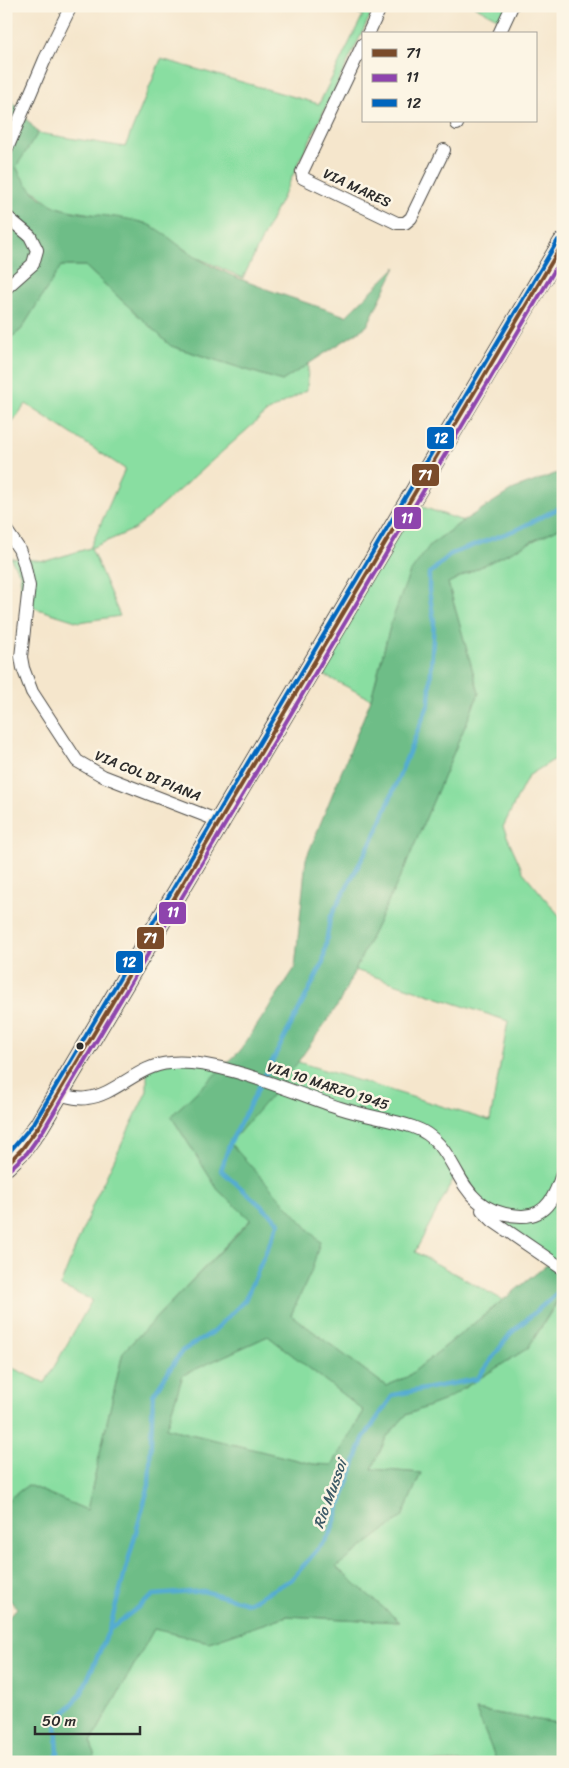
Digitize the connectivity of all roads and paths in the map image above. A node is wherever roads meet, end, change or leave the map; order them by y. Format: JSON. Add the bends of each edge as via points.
{"nodes":[{"id":1,"x":71,"y":6,"type":"edge"},
{"id":2,"x":381,"y":6,"type":"edge"},
{"id":3,"x":512,"y":6,"type":"edge"},
{"id":4,"x":369,"y":32,"type":"edge"},
{"id":5,"x":499,"y":32,"type":"edge"},
{"id":6,"x":362,"y":46,"type":"edge"},
{"id":7,"x":444,"y":150,"type":"dead end"},
{"id":8,"x":6,"y":151,"type":"edge"},
{"id":9,"x":6,"y":216,"type":"edge"},
{"id":10,"x":563,"y":244,"type":"edge"},
{"id":11,"x":6,"y":288,"type":"edge"},
{"id":12,"x":6,"y":530,"type":"edge"},
{"id":13,"x":219,"y":821,"type":"junction"},
{"id":14,"x":57,"y":1094,"type":"junction"},
{"id":15,"x":6,"y":1165,"type":"edge"},
{"id":16,"x":563,"y":1171,"type":"edge"},
{"id":17,"x":477,"y":1202,"type":"junction"},
{"id":18,"x":563,"y":1269,"type":"edge"}],
"edges":[{"from":1,"to":8,"type":"street"},
{"from":2,"to":4,"type":"street"},
{"from":3,"to":5,"type":"street"},
{"from":6,"to":7,"type":"street","name":"VIA MARES","via":[[302,172],[303,178],[397,223],[405,223],[411,218]]},
{"from":9,"to":11,"type":"street","via":[[30,236],[37,250],[33,264]]},
{"from":10,"to":13,"type":"main road"},
{"from":12,"to":13,"type":"street","name":"VIA COL DI PIANA","via":[[19,549],[29,586],[21,657],[23,668],[32,692],[78,761],[103,776]]},
{"from":13,"to":14,"type":"main road"},
{"from":14,"to":15,"type":"main road","via":[[30,1140]]},
{"from":14,"to":17,"type":"street","name":"VIA 10 MARZO 1945","via":[[79,1099],[94,1097],[147,1068],[170,1062],[198,1064],[255,1078],[342,1109],[424,1132],[440,1145]]},
{"from":16,"to":17,"type":"street","name":"VIA 10 MARZO 1945","via":[[552,1201],[531,1216],[495,1213]]},
{"from":17,"to":18,"type":"street","via":[[492,1221]]}]}
